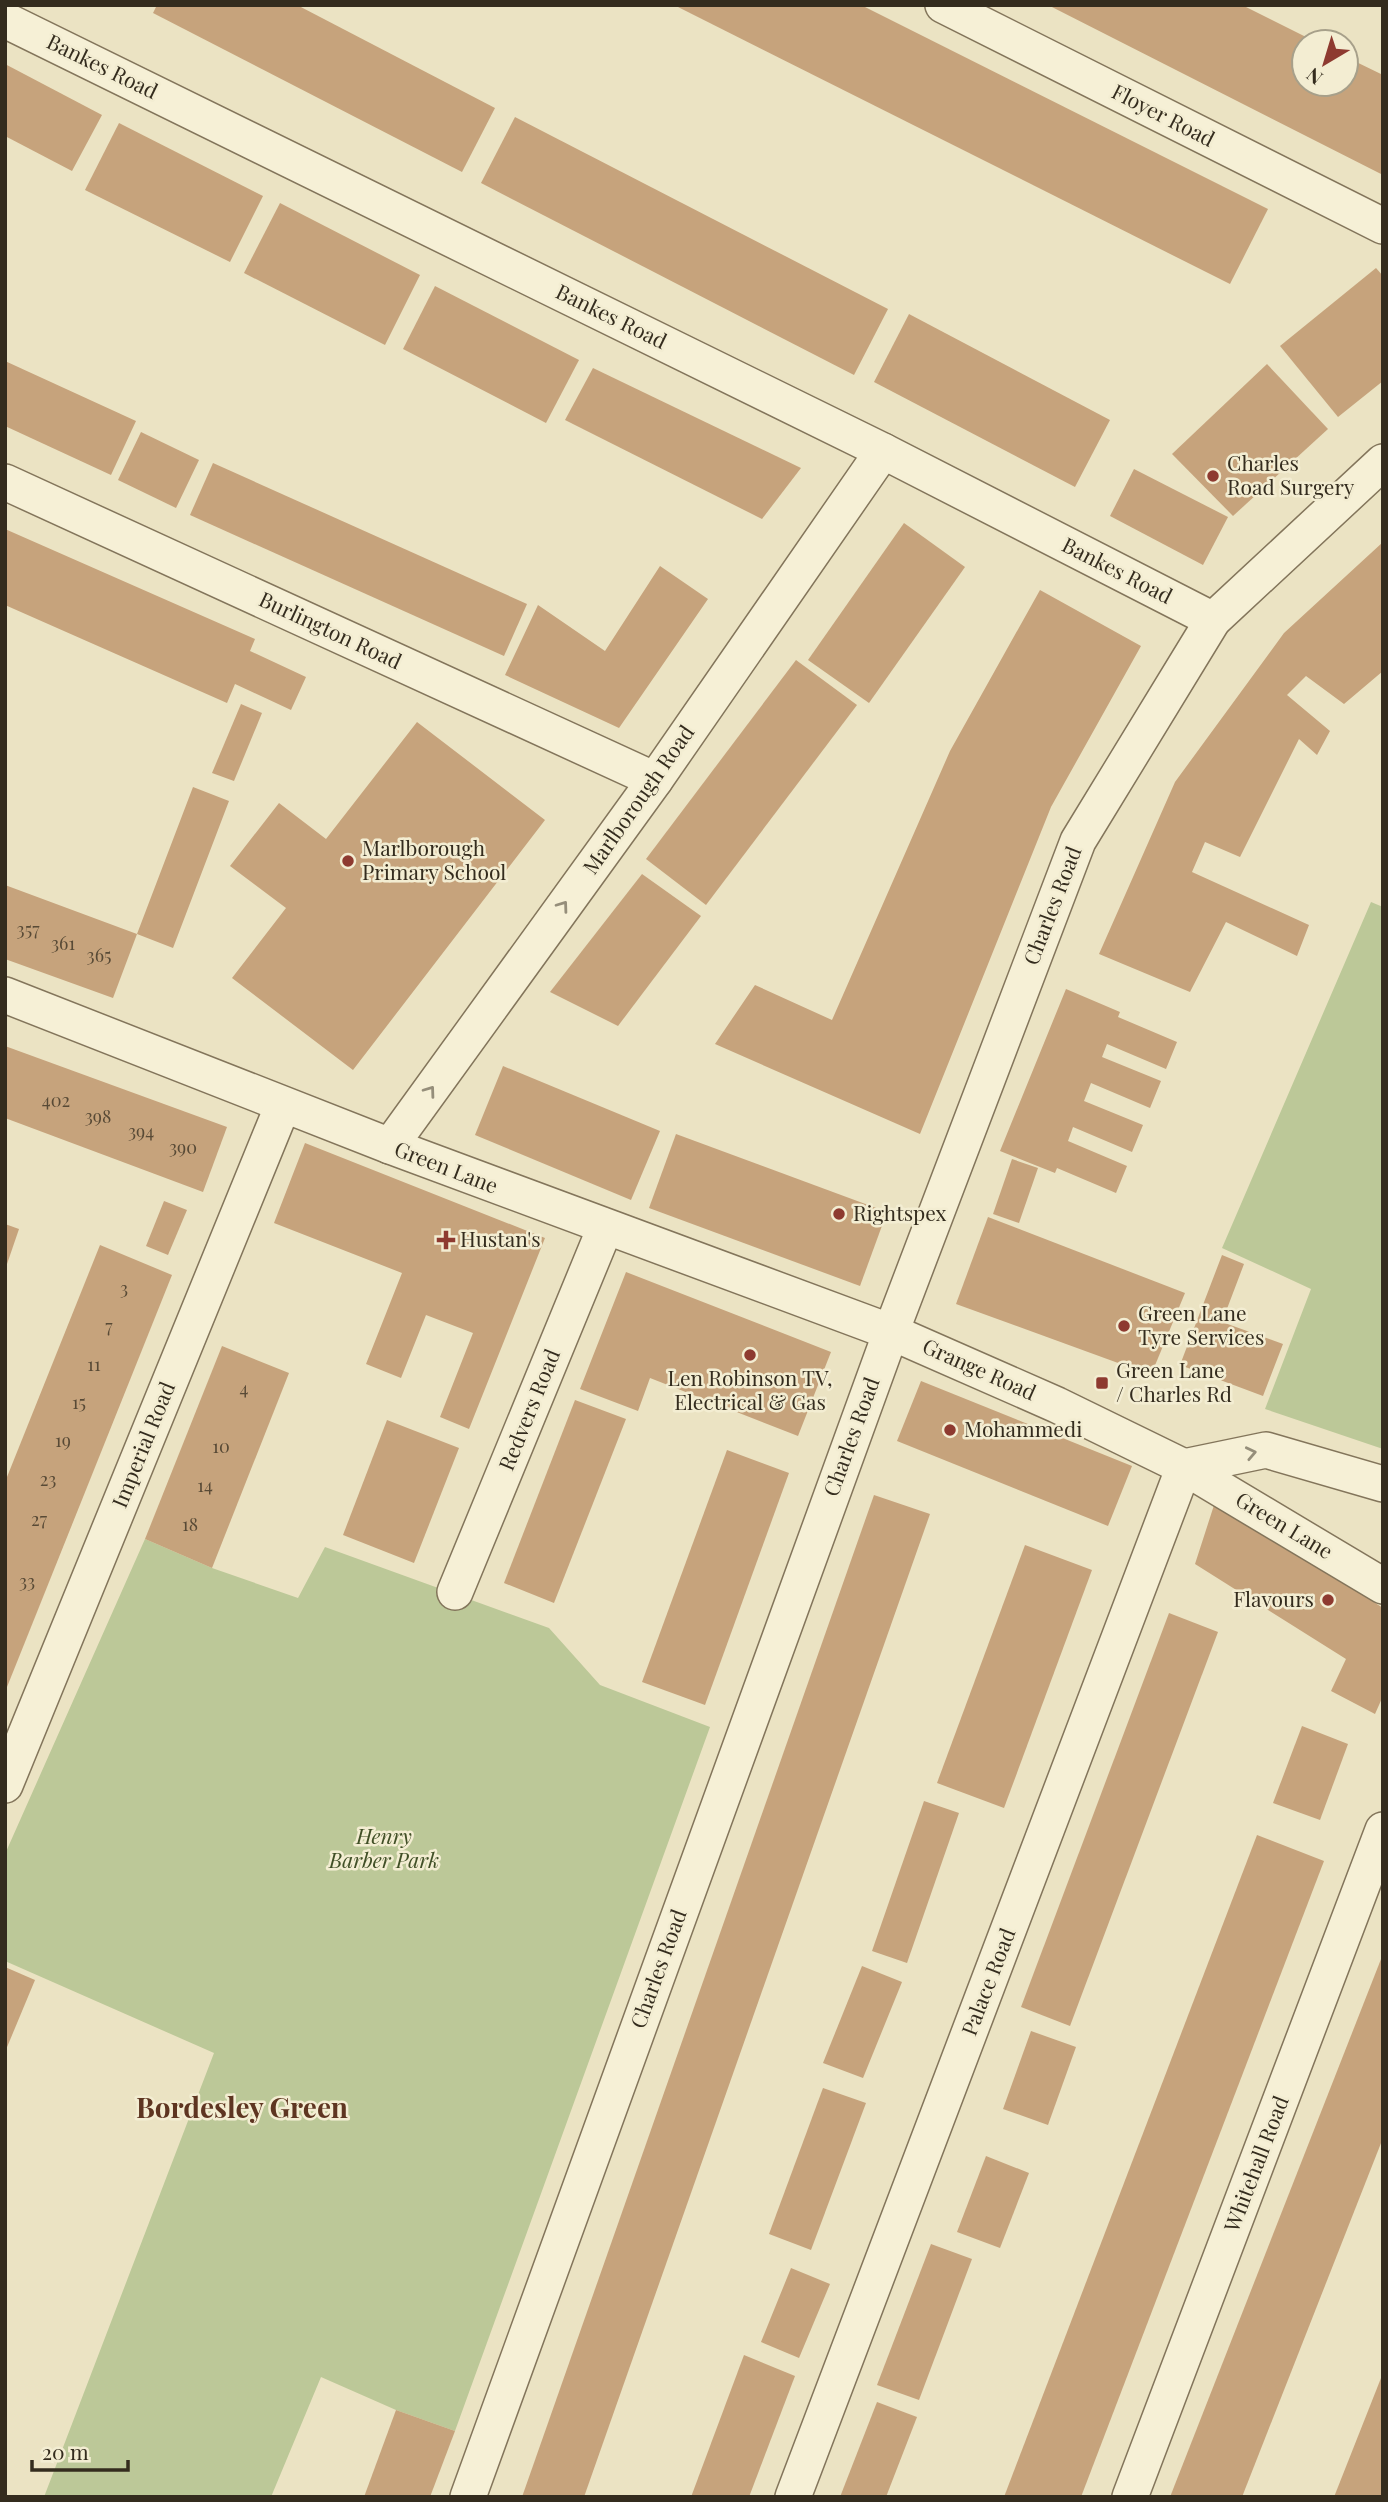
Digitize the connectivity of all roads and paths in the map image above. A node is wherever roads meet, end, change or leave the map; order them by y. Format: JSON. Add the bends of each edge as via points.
{"nodes":[{"id":1,"x":943,"y":5,"type":"edge"},
{"id":2,"x":5,"y":20,"type":"edge"},
{"id":3,"x":1383,"y":226,"type":"edge"},
{"id":4,"x":883,"y":451,"type":"junction"},
{"id":5,"x":1383,"y":462,"type":"edge"},
{"id":6,"x":5,"y":482,"type":"edge"},
{"id":7,"x":1213,"y":620,"type":"junction"},
{"id":8,"x":655,"y":780,"type":"junction"},
{"id":9,"x":5,"y":995,"type":"edge"},
{"id":10,"x":283,"y":1105,"type":"junction"},
{"id":11,"x":390,"y":1146,"type":"junction"},
{"id":12,"x":605,"y":1228,"type":"junction"},
{"id":13,"x":891,"y":1332,"type":"junction"},
{"id":14,"x":1185,"y":1467,"type":"junction"},
{"id":15,"x":1383,"y":1484,"type":"edge"},
{"id":16,"x":1383,"y":1586,"type":"edge"},
{"id":17,"x":455,"y":1592,"type":"dead end"},
{"id":18,"x":5,"y":1786,"type":"edge"},
{"id":19,"x":1383,"y":1830,"type":"edge"},
{"id":20,"x":468,"y":2497,"type":"edge"},
{"id":21,"x":793,"y":2497,"type":"edge"},
{"id":22,"x":1130,"y":2497,"type":"edge"}],
"edges":[{"from":1,"to":3,"type":"street","name":"Floyer Road"},
{"from":2,"to":4,"type":"street","name":"Bankes Road"},
{"from":4,"to":7,"type":"street","name":"Bankes Road"},
{"from":4,"to":8,"type":"street","name":"Marlborough Road"},
{"from":5,"to":7,"type":"street","name":"Charles Road"},
{"from":6,"to":8,"type":"street","name":"Burlington Road"},
{"from":7,"to":13,"type":"street","name":"Charles Road","via":[[1078,841]]},
{"from":11,"to":8,"type":"street","name":"Marlborough Road","one_way":true},
{"from":9,"to":10,"type":"street","name":"Green Lane"},
{"from":10,"to":11,"type":"street","name":"Green Lane"},
{"from":10,"to":18,"type":"street","name":"Imperial Road"},
{"from":11,"to":12,"type":"street","name":"Green Lane"},
{"from":12,"to":13,"type":"street","name":"Green Lane"},
{"from":12,"to":17,"type":"street","name":"Redvers Road"},
{"from":13,"to":14,"type":"street","name":"Grange Road"},
{"from":13,"to":20,"type":"street","name":"Charles Road"},
{"from":14,"to":15,"type":"street","one_way":true,"via":[[1266,1450]]},
{"from":14,"to":16,"type":"street","name":"Green Lane"},
{"from":14,"to":21,"type":"street","name":"Palace Road"},
{"from":19,"to":22,"type":"street","name":"Whitehall Road"}]}
